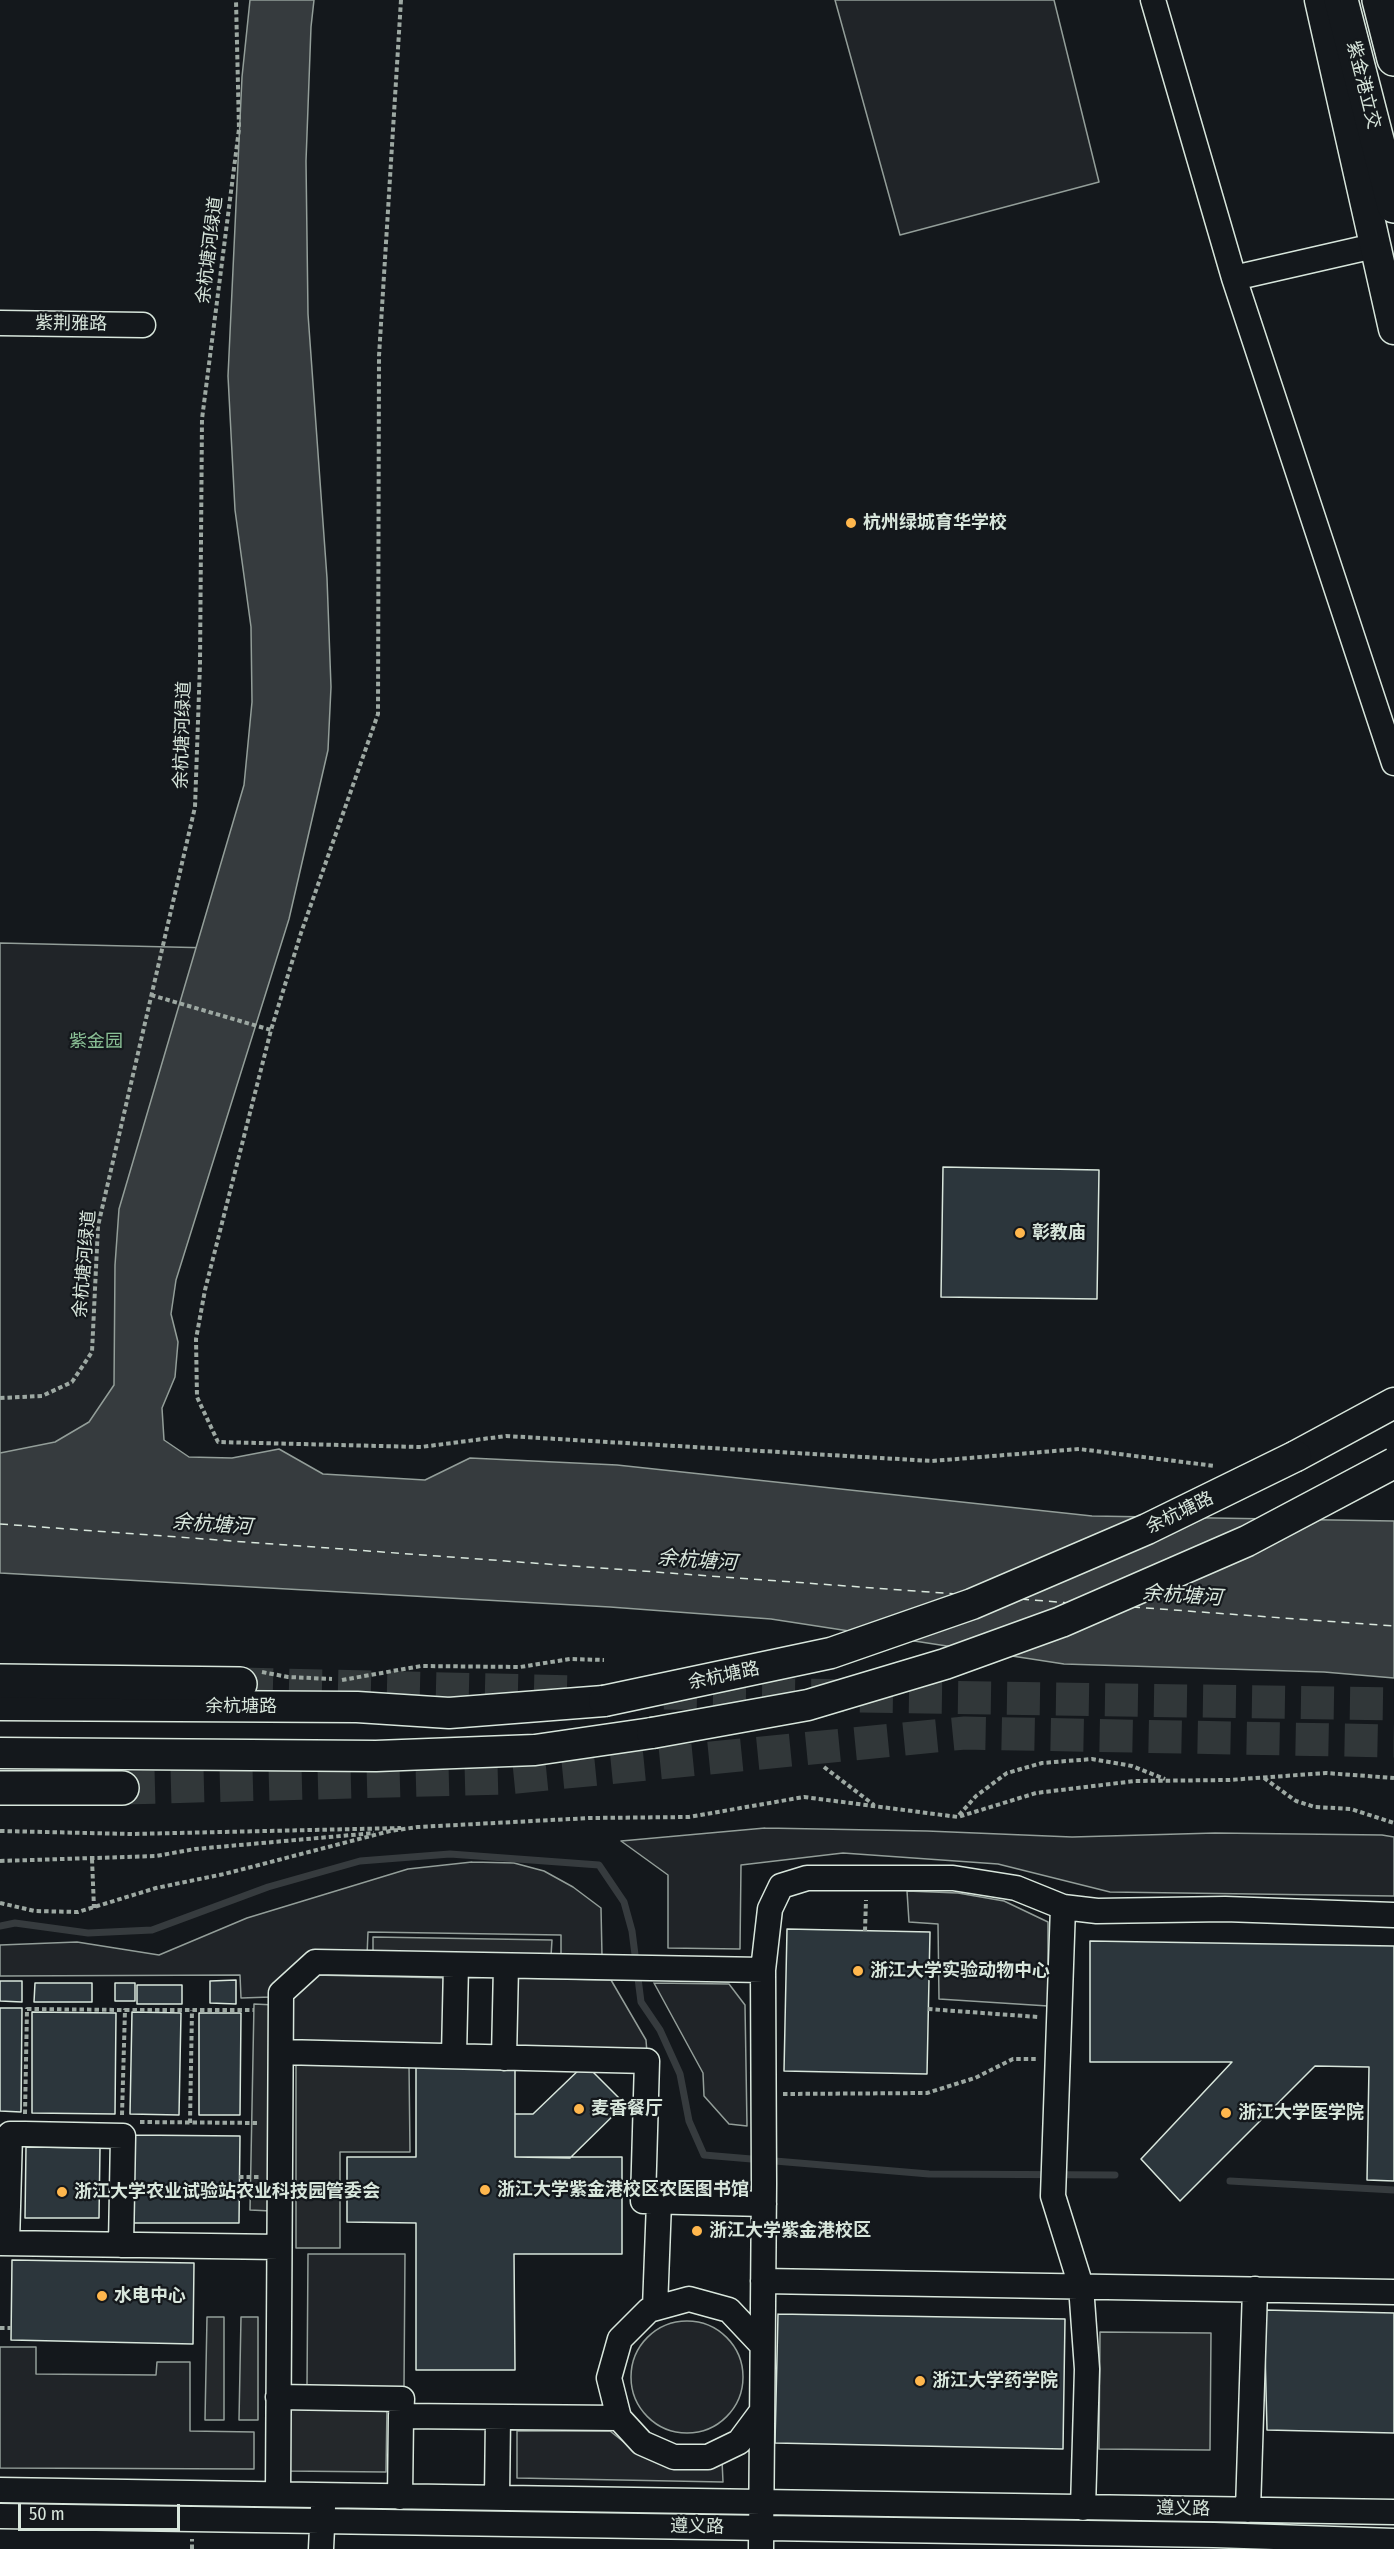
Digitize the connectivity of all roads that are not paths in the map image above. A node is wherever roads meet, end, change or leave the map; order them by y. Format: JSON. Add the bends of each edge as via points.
{"nodes":[{"id":1,"x":1153,"y":0,"type":"edge"},
{"id":2,"x":1320,"y":0,"type":"edge"},
{"id":3,"x":1341,"y":0,"type":"edge"},
{"id":4,"x":1379,"y":0,"type":"edge"},
{"id":5,"x":1394,"y":59,"type":"edge"},
{"id":6,"x":1394,"y":206,"type":"edge"},
{"id":7,"x":1374,"y":246,"type":"junction"},
{"id":8,"x":1234,"y":278,"type":"junction"},
{"id":9,"x":0,"y":323,"type":"edge"},
{"id":10,"x":143,"y":326,"type":"dead end"},
{"id":11,"x":1394,"y":329,"type":"edge"},
{"id":12,"x":1394,"y":763,"type":"edge"},
{"id":13,"x":1394,"y":1403,"type":"edge"},
{"id":14,"x":1394,"y":1463,"type":"edge"},
{"id":15,"x":248,"y":1678,"type":"tunnel mouth"},
{"id":16,"x":0,"y":1681,"type":"edge"},
{"id":17,"x":0,"y":1705,"type":"edge"},
{"id":18,"x":0,"y":1753,"type":"edge"},
{"id":19,"x":0,"y":1788,"type":"edge"},
{"id":20,"x":122,"y":1788,"type":"tunnel mouth"},
{"id":21,"x":1064,"y":1907,"type":"junction"},
{"id":22,"x":1394,"y":1915,"type":"edge"},
{"id":23,"x":456,"y":1965,"type":"junction"},
{"id":24,"x":506,"y":1966,"type":"junction"},
{"id":25,"x":763,"y":1970,"type":"junction"},
{"id":26,"x":281,"y":2052,"type":"junction"},
{"id":27,"x":454,"y":2056,"type":"junction"},
{"id":28,"x":504,"y":2058,"type":"junction"},
{"id":29,"x":764,"y":2194,"type":"junction"},
{"id":30,"x":659,"y":2202,"type":"junction"},
{"id":31,"x":4,"y":2243,"type":"edge"},
{"id":32,"x":121,"y":2245,"type":"junction"},
{"id":33,"x":279,"y":2247,"type":"junction"},
{"id":34,"x":763,"y":2281,"type":"junction"},
{"id":35,"x":1081,"y":2286,"type":"junction"},
{"id":36,"x":1255,"y":2289,"type":"junction"},
{"id":37,"x":1394,"y":2292,"type":"edge"},
{"id":38,"x":655,"y":2308,"type":"junction"},
{"id":39,"x":762,"y":2345,"type":"junction"},
{"id":40,"x":278,"y":2397,"type":"junction"},
{"id":41,"x":762,"y":2411,"type":"junction"},
{"id":42,"x":401,"y":2416,"type":"junction"},
{"id":43,"x":498,"y":2417,"type":"junction"},
{"id":44,"x":619,"y":2418,"type":"junction"},
{"id":45,"x":0,"y":2490,"type":"edge"},
{"id":46,"x":278,"y":2494,"type":"junction"},
{"id":47,"x":324,"y":2495,"type":"junction"},
{"id":48,"x":400,"y":2496,"type":"junction"},
{"id":49,"x":497,"y":2498,"type":"junction"},
{"id":50,"x":762,"y":2503,"type":"junction"},
{"id":51,"x":1083,"y":2508,"type":"junction"},
{"id":52,"x":1215,"y":2510,"type":"junction"},
{"id":53,"x":1248,"y":2510,"type":"junction"},
{"id":54,"x":1394,"y":2512,"type":"edge"},
{"id":55,"x":0,"y":2516,"type":"edge"},
{"id":56,"x":322,"y":2521,"type":"junction"},
{"id":57,"x":1214,"y":2535,"type":"junction"},
{"id":58,"x":761,"y":2539,"type":"edge"},
{"id":59,"x":1394,"y":2541,"type":"edge"},
{"id":60,"x":321,"y":2549,"type":"edge"}],
"edges":[{"from":1,"to":8,"type":"street"},
{"from":2,"to":7,"type":"main road"},
{"from":3,"to":6,"type":"highway","name":"紫金港立交"},
{"from":4,"to":5,"type":"highway","name":"紫金港立交"},
{"from":7,"to":8,"type":"street"},
{"from":7,"to":11,"type":"main road"},
{"from":8,"to":12,"type":"street"},
{"from":9,"to":10,"type":"street","name":"紫荆雅路"},
{"from":13,"to":17,"type":"main road","name":"余杭塘路","bridge":true,"via":[[1147,1529],[972,1604],[831,1653],[604,1701],[449,1713],[357,1707]]},
{"from":14,"to":18,"type":"main road","bridge":true,"via":[[1247,1541],[1050,1626],[945,1664],[808,1705],[535,1750],[388,1755]]},
{"from":15,"to":16,"type":"highway"},
{"from":19,"to":20,"type":"highway"},
{"from":21,"to":22,"type":"street","via":[[1097,1911],[1225,1909]]},
{"from":21,"to":25,"type":"street","via":[[1016,1888],[953,1878],[807,1878],[782,1886],[770,1909]]},
{"from":21,"to":35,"type":"street","via":[[1053,2196]]},
{"from":23,"to":24,"type":"street"},
{"from":23,"to":26,"type":"street","via":[[315,1962],[281,1993]]},
{"from":23,"to":27,"type":"street"},
{"from":24,"to":25,"type":"street"},
{"from":24,"to":28,"type":"street"},
{"from":25,"to":29,"type":"street"},
{"from":26,"to":27,"type":"street"},
{"from":26,"to":33,"type":"street"},
{"from":27,"to":28,"type":"street"},
{"from":28,"to":30,"type":"street","via":[[647,2061],[643,2201]]},
{"from":29,"to":30,"type":"street"},
{"from":29,"to":34,"type":"street"},
{"from":30,"to":38,"type":"street"},
{"from":31,"to":32,"type":"street"},
{"from":31,"to":32,"type":"street","via":[[9,2133],[123,2136]]},
{"from":32,"to":33,"type":"street"},
{"from":33,"to":40,"type":"street"},
{"from":34,"to":35,"type":"street"},
{"from":34,"to":39,"type":"street"},
{"from":35,"to":36,"type":"street"},
{"from":35,"to":51,"type":"street","via":[[1087,2369]]},
{"from":36,"to":37,"type":"street"},
{"from":36,"to":53,"type":"street"},
{"from":38,"to":39,"type":"street","via":[[689,2299],[729,2310]]},
{"from":38,"to":44,"type":"street","via":[[620,2339],[609,2378]]},
{"from":39,"to":41,"type":"street"},
{"from":40,"to":42,"type":"street","via":[[402,2399]]},
{"from":40,"to":46,"type":"street"},
{"from":41,"to":44,"type":"street","via":[[739,2442],[708,2457],[674,2457],[642,2444]]},
{"from":41,"to":50,"type":"street"},
{"from":42,"to":43,"type":"street"},
{"from":42,"to":48,"type":"street"},
{"from":43,"to":44,"type":"street"},
{"from":43,"to":49,"type":"street"},
{"from":45,"to":46,"type":"street","name":"遵义路"},
{"from":46,"to":47,"type":"street","name":"遵义路"},
{"from":47,"to":48,"type":"street","name":"遵义路"},
{"from":47,"to":56,"type":"street"},
{"from":48,"to":49,"type":"street","name":"遵义路"},
{"from":49,"to":50,"type":"street","name":"遵义路"},
{"from":50,"to":51,"type":"street","name":"遵义路"},
{"from":50,"to":58,"type":"street"},
{"from":51,"to":52,"type":"street","name":"遵义路"},
{"from":52,"to":53,"type":"street","name":"遵义路"},
{"from":52,"to":57,"type":"street"},
{"from":53,"to":54,"type":"street","name":"遵义路"},
{"from":55,"to":56,"type":"street","name":"遵义路"},
{"from":56,"to":58,"type":"street","name":"遵义路"},
{"from":56,"to":60,"type":"street"},
{"from":57,"to":58,"type":"street","name":"遵义路"},
{"from":57,"to":59,"type":"street","name":"遵义路"}]}
